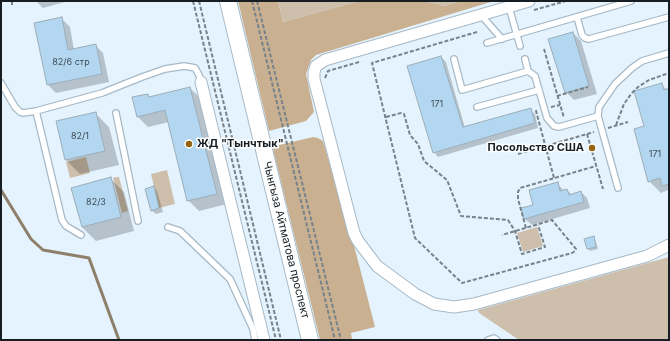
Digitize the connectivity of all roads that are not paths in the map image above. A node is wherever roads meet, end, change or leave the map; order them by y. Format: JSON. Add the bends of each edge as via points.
{"nodes":[{"id":1,"x":228,"y":1,"type":"edge"},
{"id":2,"x":631,"y":1,"type":"edge"},
{"id":3,"x":530,"y":6,"type":"edge"},
{"id":4,"x":509,"y":7,"type":"junction"},
{"id":5,"x":481,"y":15,"type":"junction"},
{"id":6,"x":577,"y":17,"type":"junction"},
{"id":7,"x":669,"y":17,"type":"edge"},
{"id":8,"x":517,"y":34,"type":"junction"},
{"id":9,"x":502,"y":38,"type":"junction"},
{"id":10,"x":487,"y":43,"type":"dead end"},
{"id":11,"x":520,"y":46,"type":"dead end"},
{"id":12,"x":669,"y":53,"type":"edge"},
{"id":13,"x":454,"y":59,"type":"dead end"},
{"id":14,"x":525,"y":59,"type":"dead end"},
{"id":15,"x":528,"y":71,"type":"junction"},
{"id":16,"x":201,"y":82,"type":"joint"},
{"id":17,"x":1,"y":83,"type":"edge"},
{"id":18,"x":539,"y":90,"type":"junction"},
{"id":19,"x":477,"y":107,"type":"dead end"},
{"id":20,"x":36,"y":111,"type":"junction"},
{"id":21,"x":116,"y":113,"type":"dead end"},
{"id":22,"x":598,"y":116,"type":"junction"},
{"id":23,"x":618,"y":188,"type":"dead end"},
{"id":24,"x":138,"y":221,"type":"dead end"},
{"id":25,"x":168,"y":227,"type":"dead end"},
{"id":26,"x":81,"y":235,"type":"dead end"},
{"id":27,"x":669,"y":246,"type":"edge"},
{"id":28,"x":256,"y":340,"type":"edge"},
{"id":29,"x":264,"y":340,"type":"edge"},
{"id":30,"x":310,"y":340,"type":"edge"},
{"id":31,"x":488,"y":340,"type":"edge"},
{"id":32,"x":497,"y":340,"type":"edge"}],
"edges":[{"from":1,"to":30,"type":"main road","name":"Чынгыза Айтматова проспект"},
{"from":2,"to":6,"type":"lane"},
{"from":3,"to":4,"type":"street"},
{"from":4,"to":5,"type":"street"},
{"from":4,"to":8,"type":"lane"},
{"from":5,"to":9,"type":"lane"},
{"from":5,"to":27,"type":"street","via":[[325,60],[316,66],[314,79],[354,233],[366,253],[385,273],[423,300],[454,307],[474,304],[647,256]]},
{"from":6,"to":7,"type":"lane","via":[[582,35],[589,39]]},
{"from":6,"to":8,"type":"lane"},
{"from":8,"to":9,"type":"lane"},
{"from":8,"to":11,"type":"lane"},
{"from":9,"to":10,"type":"lane"},
{"from":12,"to":22,"type":"lane","via":[[642,61],[623,76],[599,106]]},
{"from":13,"to":15,"type":"lane","via":[[462,90]]},
{"from":14,"to":15,"type":"lane"},
{"from":15,"to":18,"type":"lane","via":[[535,76]]},
{"from":16,"to":20,"type":"lane","via":[[195,68],[184,66],[165,69],[102,93]]},
{"from":16,"to":29,"type":"street"},
{"from":17,"to":20,"type":"lane","via":[[11,102],[20,112]]},
{"from":18,"to":19,"type":"lane"},
{"from":18,"to":22,"type":"lane","via":[[547,118],[554,126],[559,127]]},
{"from":20,"to":26,"type":"lane","via":[[62,220],[66,226]]},
{"from":21,"to":24,"type":"lane"},
{"from":22,"to":23,"type":"lane"},
{"from":25,"to":28,"type":"lane","via":[[180,231],[230,279]]},
{"from":31,"to":32,"type":"lane"}]}
